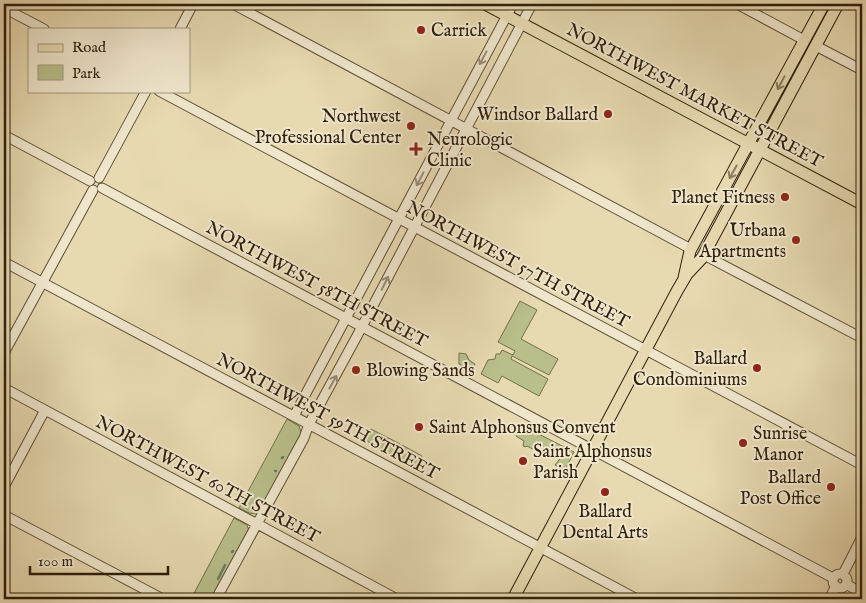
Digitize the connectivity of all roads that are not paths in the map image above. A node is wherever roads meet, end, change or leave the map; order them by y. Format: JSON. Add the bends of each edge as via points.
{"nodes":[{"id":1,"x":193,"y":4,"type":"edge"},
{"id":2,"x":233,"y":4,"type":"edge"},
{"id":3,"x":485,"y":4,"type":"edge"},
{"id":4,"x":513,"y":4,"type":"edge"},
{"id":5,"x":532,"y":4,"type":"edge"},
{"id":6,"x":737,"y":4,"type":"edge"},
{"id":7,"x":824,"y":4,"type":"edge"},
{"id":8,"x":838,"y":4,"type":"edge"},
{"id":9,"x":4,"y":8,"type":"edge"},
{"id":10,"x":506,"y":15,"type":"junction"},
{"id":11,"x":522,"y":23,"type":"junction"},
{"id":12,"x":42,"y":28,"type":"edge"},
{"id":13,"x":181,"y":28,"type":"edge"},
{"id":14,"x":804,"y":40,"type":"junction"},
{"id":15,"x":816,"y":46,"type":"junction"},
{"id":16,"x":862,"y":70,"type":"edge"},
{"id":17,"x":145,"y":92,"type":"edge"},
{"id":18,"x":162,"y":92,"type":"edge"},
{"id":19,"x":451,"y":120,"type":"junction"},
{"id":20,"x":467,"y":128,"type":"junction"},
{"id":21,"x":4,"y":135,"type":"edge"},
{"id":22,"x":748,"y":143,"type":"junction"},
{"id":23,"x":760,"y":150,"type":"junction"},
{"id":24,"x":96,"y":184,"type":"junction"},
{"id":25,"x":862,"y":204,"type":"edge"},
{"id":26,"x":399,"y":220,"type":"junction"},
{"id":27,"x":414,"y":228,"type":"junction"},
{"id":28,"x":691,"y":249,"type":"junction"},
{"id":29,"x":704,"y":255,"type":"junction"},
{"id":30,"x":4,"y":262,"type":"edge"},
{"id":31,"x":684,"y":278,"type":"junction"},
{"id":32,"x":42,"y":282,"type":"junction"},
{"id":33,"x":346,"y":318,"type":"junction"},
{"id":34,"x":362,"y":326,"type":"junction"},
{"id":35,"x":862,"y":338,"type":"edge"},
{"id":36,"x":646,"y":350,"type":"junction"},
{"id":37,"x":4,"y":354,"type":"edge"},
{"id":38,"x":4,"y":388,"type":"edge"},
{"id":39,"x":45,"y":410,"type":"junction"},
{"id":40,"x":294,"y":416,"type":"junction"},
{"id":41,"x":309,"y":424,"type":"junction"},
{"id":42,"x":592,"y":449,"type":"junction"},
{"id":43,"x":862,"y":465,"type":"edge"},
{"id":44,"x":4,"y":487,"type":"edge"},
{"id":45,"x":4,"y":515,"type":"edge"},
{"id":46,"x":256,"y":523,"type":"junction"},
{"id":47,"x":862,"y":537,"type":"edge"},
{"id":48,"x":540,"y":548,"type":"junction"},
{"id":49,"x":843,"y":574,"type":"junction"},
{"id":50,"x":835,"y":582,"type":"junction"},
{"id":51,"x":846,"y":584,"type":"junction"},
{"id":52,"x":862,"y":593,"type":"edge"},
{"id":53,"x":163,"y":599,"type":"edge"},
{"id":54,"x":216,"y":599,"type":"edge"},
{"id":55,"x":397,"y":599,"type":"edge"},
{"id":56,"x":513,"y":599,"type":"edge"},
{"id":57,"x":636,"y":599,"type":"edge"},
{"id":58,"x":829,"y":599,"type":"edge"}],
"edges":[{"from":1,"to":13,"type":"street"},
{"from":2,"to":19,"type":"street"},
{"from":3,"to":10,"type":"main road","name":"NORTHWEST MARKET STREET"},
{"from":4,"to":10,"type":"street"},
{"from":5,"to":11,"type":"street"},
{"from":6,"to":14,"type":"street"},
{"from":7,"to":14,"type":"main road"},
{"from":8,"to":15,"type":"main road"},
{"from":9,"to":12,"type":"street"},
{"from":10,"to":11,"type":"main road","name":"NORTHWEST MARKET STREET"},
{"from":10,"to":19,"type":"street","one_way":true},
{"from":11,"to":20,"type":"street"},
{"from":11,"to":22,"type":"main road","name":"NORTHWEST MARKET STREET"},
{"from":14,"to":22,"type":"main road","one_way":true},
{"from":15,"to":16,"type":"street"},
{"from":15,"to":23,"type":"main road"},
{"from":17,"to":24,"type":"street"},
{"from":18,"to":26,"type":"street","name":"NORTHWEST 57TH STREET"},
{"from":19,"to":20,"type":"street"},
{"from":19,"to":26,"type":"street","one_way":true},
{"from":20,"to":27,"type":"street"},
{"from":20,"to":28,"type":"street"},
{"from":21,"to":24,"type":"street","name":"NORTHWEST 58TH STREET"},
{"from":22,"to":23,"type":"main road","name":"NORTHWEST MARKET STREET"},
{"from":22,"to":28,"type":"main road","one_way":true},
{"from":23,"to":25,"type":"main road","name":"NORTHWEST MARKET STREET"},
{"from":23,"to":29,"type":"main road"},
{"from":24,"to":32,"type":"street"},
{"from":24,"to":33,"type":"street","name":"NORTHWEST 58TH STREET"},
{"from":26,"to":27,"type":"street","name":"NORTHWEST 57TH STREET"},
{"from":26,"to":33,"type":"street"},
{"from":34,"to":27,"type":"street","one_way":true},
{"from":27,"to":36,"type":"street","name":"NORTHWEST 57TH STREET"},
{"from":28,"to":31,"type":"main road"},
{"from":29,"to":31,"type":"main road"},
{"from":29,"to":35,"type":"street"},
{"from":30,"to":32,"type":"street","name":"NORTHWEST 59TH STREET"},
{"from":31,"to":36,"type":"main road"},
{"from":32,"to":37,"type":"street"},
{"from":32,"to":40,"type":"street","name":"NORTHWEST 59TH STREET"},
{"from":33,"to":34,"type":"street","name":"NORTHWEST 58TH STREET"},
{"from":33,"to":40,"type":"street"},
{"from":41,"to":34,"type":"street","one_way":true},
{"from":34,"to":42,"type":"street","name":"NORTHWEST 58TH STREET"},
{"from":36,"to":42,"type":"main road"},
{"from":36,"to":43,"type":"street","name":"NORTHWEST 57TH STREET"},
{"from":38,"to":39,"type":"street","name":"NORTHWEST 60TH STREET"},
{"from":39,"to":44,"type":"street"},
{"from":39,"to":46,"type":"street","name":"NORTHWEST 60TH STREET"},
{"from":40,"to":41,"type":"street","name":"NORTHWEST 59TH STREET"},
{"from":41,"to":46,"type":"street"},
{"from":41,"to":48,"type":"street","name":"NORTHWEST 59TH STREET"},
{"from":42,"to":48,"type":"main road"},
{"from":42,"to":50,"type":"street","name":"NORTHWEST 58TH STREET"},
{"from":45,"to":53,"type":"street"},
{"from":46,"to":54,"type":"street"},
{"from":46,"to":55,"type":"street","name":"NORTHWEST 60TH STREET"},
{"from":47,"to":49,"type":"street"},
{"from":48,"to":56,"type":"main road"},
{"from":48,"to":57,"type":"street","name":"NORTHWEST 59TH STREET"},
{"from":49,"to":50,"type":"street","via":[[837,574]]},
{"from":49,"to":51,"type":"street"},
{"from":50,"to":51,"type":"street","via":[[842,587]]},
{"from":50,"to":58,"type":"street"},
{"from":51,"to":52,"type":"street"}]}
